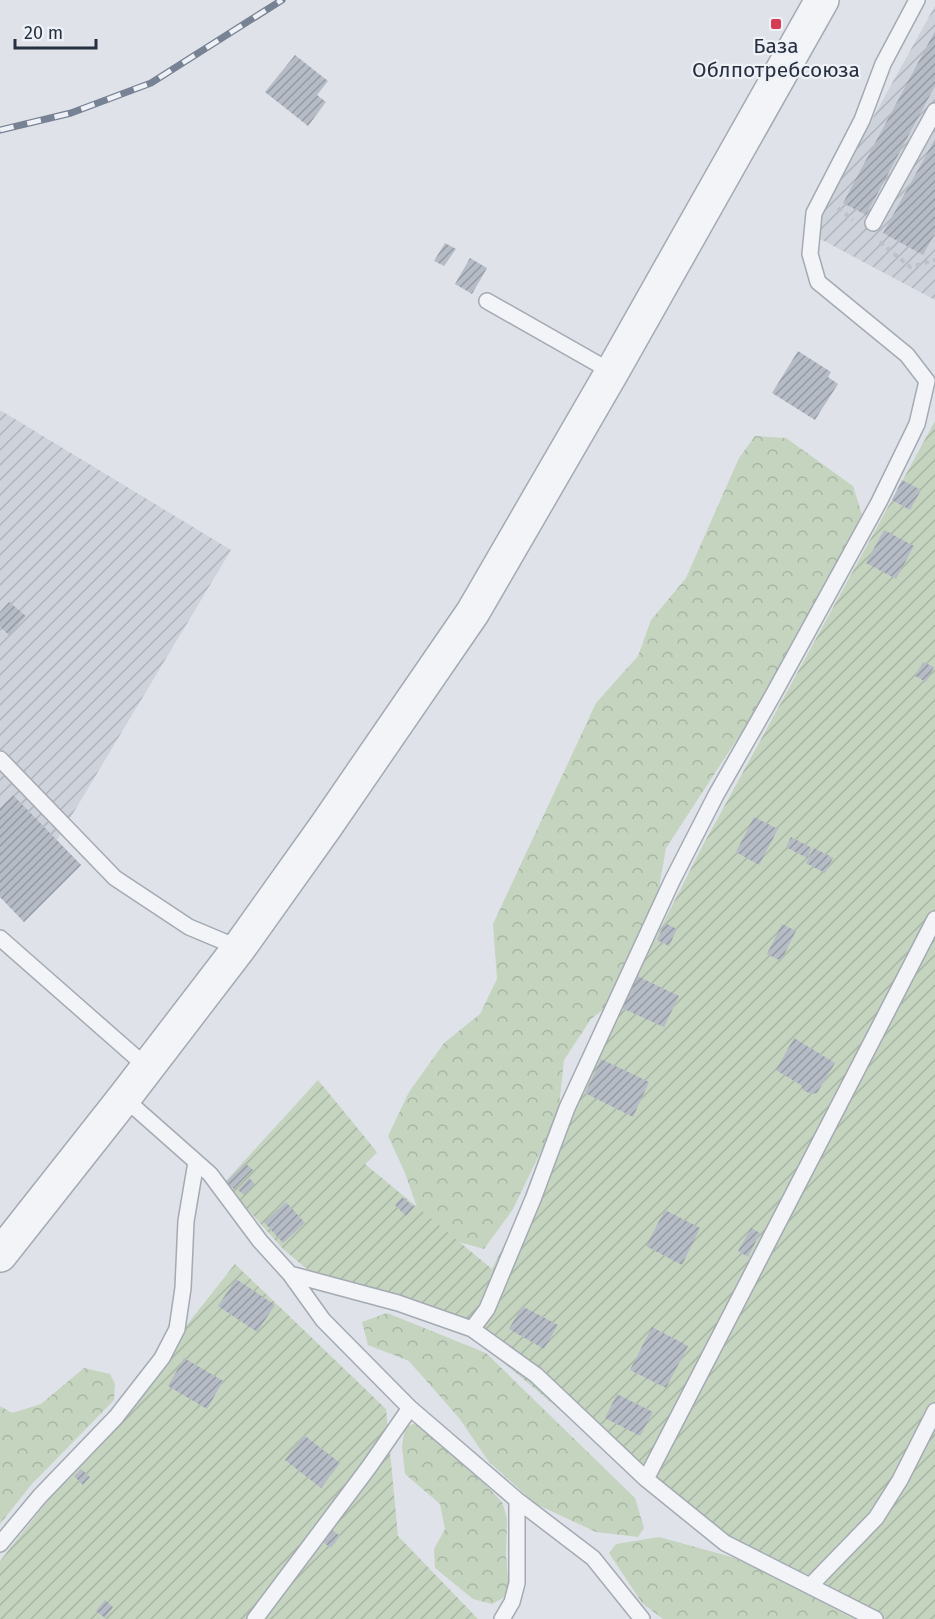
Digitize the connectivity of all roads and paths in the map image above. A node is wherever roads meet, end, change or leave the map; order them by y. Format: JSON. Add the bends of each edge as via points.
{"nodes":[{"id":1,"x":822,"y":0,"type":"edge"},
{"id":2,"x":916,"y":0,"type":"edge"},
{"id":3,"x":935,"y":111,"type":"edge"},
{"id":4,"x":873,"y":224,"type":"dead end"},
{"id":5,"x":488,"y":301,"type":"dead end"},
{"id":6,"x":612,"y":372,"type":"junction"},
{"id":7,"x":0,"y":759,"type":"edge"},
{"id":8,"x":935,"y":919,"type":"edge"},
{"id":9,"x":0,"y":938,"type":"edge"},
{"id":10,"x":239,"y":948,"type":"junction"},
{"id":11,"x":148,"y":1068,"type":"junction"},
{"id":12,"x":124,"y":1098,"type":"junction"},
{"id":13,"x":196,"y":1162,"type":"junction"},
{"id":14,"x":0,"y":1255,"type":"edge"},
{"id":15,"x":290,"y":1274,"type":"junction"},
{"id":16,"x":471,"y":1329,"type":"junction"},
{"id":17,"x":410,"y":1408,"type":"junction"},
{"id":18,"x":935,"y":1412,"type":"edge"},
{"id":19,"x":646,"y":1479,"type":"junction"},
{"id":20,"x":517,"y":1500,"type":"junction"},
{"id":21,"x":0,"y":1544,"type":"edge"},
{"id":22,"x":810,"y":1586,"type":"junction"},
{"id":23,"x":255,"y":1619,"type":"edge"},
{"id":24,"x":502,"y":1619,"type":"edge"},
{"id":25,"x":642,"y":1619,"type":"edge"},
{"id":26,"x":874,"y":1619,"type":"edge"}],
"edges":[{"from":1,"to":6,"type":"street"},
{"from":2,"to":16,"type":"lane","via":[[862,120],[814,213],[810,254],[818,282],[907,356],[927,381],[917,424],[879,502],[672,880],[567,1108],[487,1309]]},
{"from":3,"to":4,"type":"lane"},
{"from":5,"to":6,"type":"lane"},
{"from":6,"to":10,"type":"street","via":[[473,612]]},
{"from":7,"to":10,"type":"lane","via":[[115,878],[189,927]]},
{"from":8,"to":19,"type":"lane"},
{"from":9,"to":11,"type":"lane"},
{"from":10,"to":11,"type":"street"},
{"from":11,"to":12,"type":"street"},
{"from":12,"to":13,"type":"lane"},
{"from":12,"to":14,"type":"street"},
{"from":13,"to":15,"type":"lane","via":[[210,1174]]},
{"from":13,"to":21,"type":"lane","via":[[186,1221],[177,1329],[162,1358],[116,1417]]},
{"from":15,"to":16,"type":"lane","via":[[398,1303]]},
{"from":15,"to":17,"type":"lane","via":[[323,1320]]},
{"from":16,"to":19,"type":"lane","via":[[536,1375]]},
{"from":17,"to":20,"type":"lane"},
{"from":17,"to":23,"type":"lane"},
{"from":18,"to":22,"type":"lane","via":[[876,1518]]},
{"from":19,"to":22,"type":"lane","via":[[725,1543]]},
{"from":20,"to":24,"type":"lane","via":[[517,1583]]},
{"from":20,"to":25,"type":"lane","via":[[593,1558]]},
{"from":22,"to":26,"type":"lane"}]}
